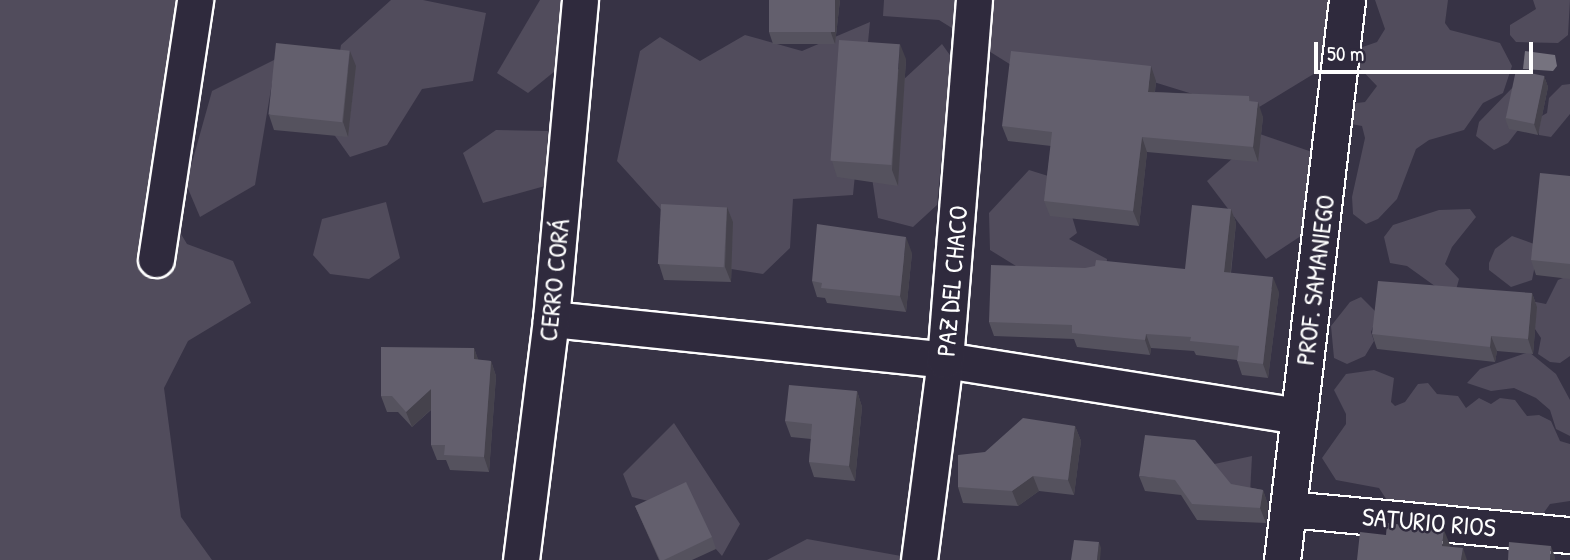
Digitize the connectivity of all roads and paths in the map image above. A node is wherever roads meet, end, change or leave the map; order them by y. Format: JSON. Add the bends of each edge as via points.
{"nodes":[{"id":1,"x":195,"y":0,"type":"edge"},
{"id":2,"x":580,"y":0,"type":"edge"},
{"id":3,"x":974,"y":0,"type":"edge"},
{"id":4,"x":1346,"y":0,"type":"edge"},
{"id":5,"x":156,"y":259,"type":"dead end"},
{"id":6,"x":551,"y":319,"type":"junction"},
{"id":7,"x":945,"y":360,"type":"junction"},
{"id":8,"x":1299,"y":416,"type":"junction"},
{"id":9,"x":1289,"y":509,"type":"junction"},
{"id":10,"x":1570,"y":535,"type":"edge"},
{"id":11,"x":521,"y":560,"type":"edge"},
{"id":12,"x":919,"y":560,"type":"edge"},
{"id":13,"x":1282,"y":560,"type":"edge"}],
"edges":[{"from":1,"to":5,"type":"street"},
{"from":2,"to":6,"type":"street","name":"CERRO CORÁ"},
{"from":3,"to":7,"type":"street","name":"PAZ DEL CHACO"},
{"from":4,"to":8,"type":"street","name":"PROF. SAMANIEGO"},
{"from":6,"to":7,"type":"street"},
{"from":6,"to":11,"type":"street","name":"CERRO CORÁ"},
{"from":7,"to":8,"type":"street"},
{"from":7,"to":12,"type":"street","name":"PAZ DEL CHACO"},
{"from":8,"to":9,"type":"street","name":"PROF. SAMANIEGO"},
{"from":9,"to":10,"type":"street","name":"SATURIO RIOS"},
{"from":9,"to":13,"type":"street","name":"PROF. SAMANIEGO"}]}
